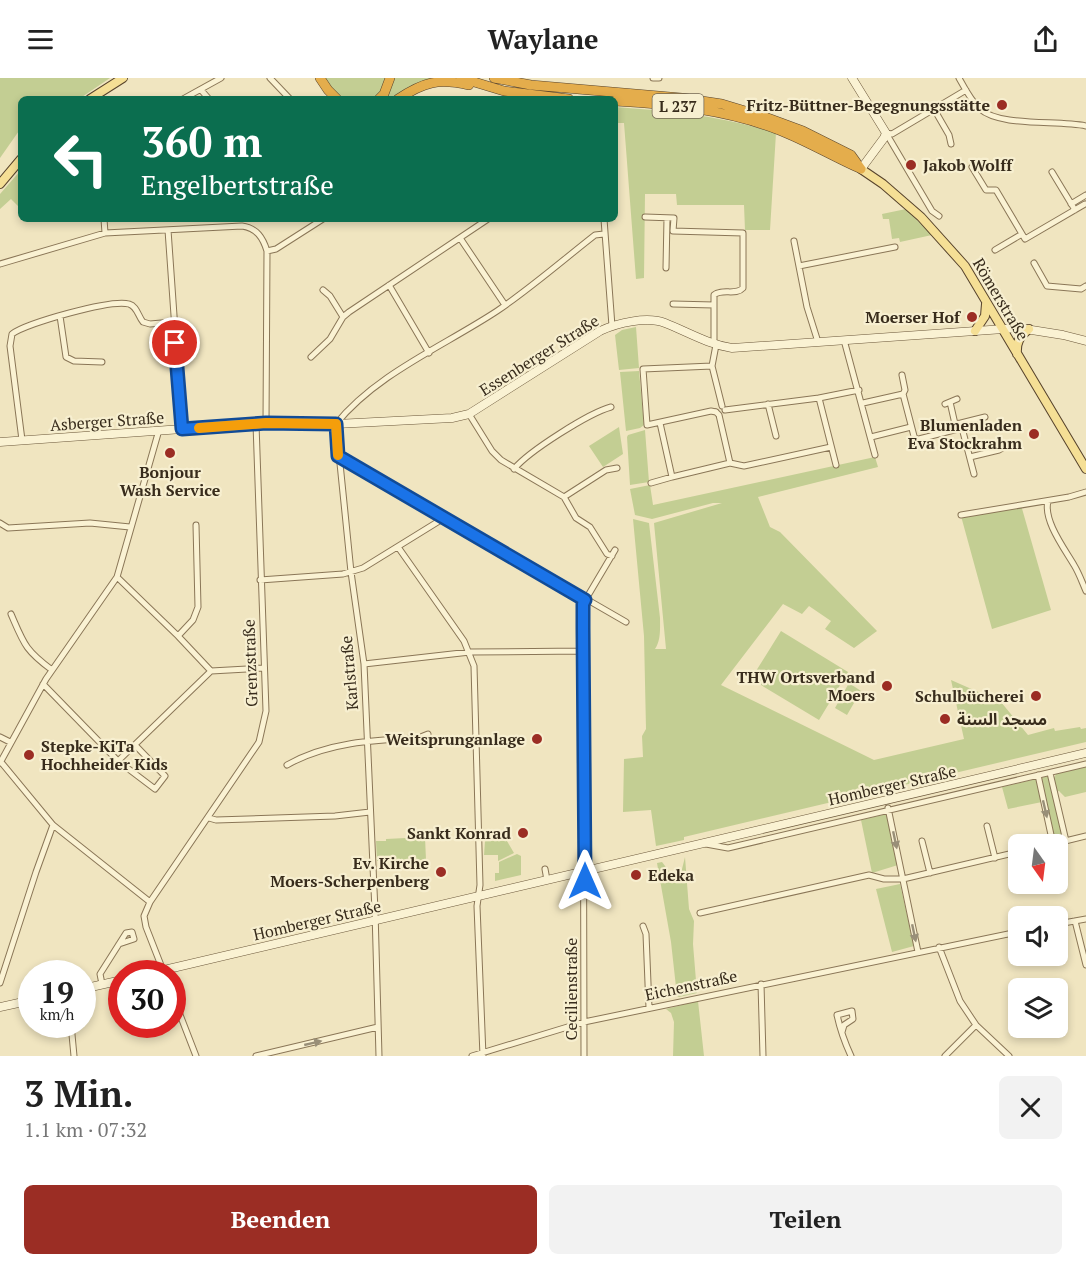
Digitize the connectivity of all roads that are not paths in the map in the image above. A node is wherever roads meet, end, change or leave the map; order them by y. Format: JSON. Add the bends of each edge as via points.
{"nodes":[{"id":1,"x":123,"y":78,"type":"edge"},
{"id":2,"x":221,"y":78,"type":"edge"},
{"id":3,"x":270,"y":78,"type":"edge"},
{"id":4,"x":319,"y":78,"type":"edge"},
{"id":5,"x":390,"y":78,"type":"edge"},
{"id":6,"x":461,"y":78,"type":"edge"},
{"id":7,"x":534,"y":78,"type":"edge"},
{"id":8,"x":653,"y":78,"type":"edge"},
{"id":9,"x":659,"y":78,"type":"edge"},
{"id":10,"x":852,"y":78,"type":"edge"},
{"id":11,"x":959,"y":78,"type":"edge"},
{"id":12,"x":491,"y":82,"type":"edge"},
{"id":13,"x":563,"y":88,"type":"junction"},
{"id":14,"x":201,"y":90,"type":"junction"},
{"id":15,"x":966,"y":90,"type":"junction"},
{"id":16,"x":95,"y":96,"type":"edge"},
{"id":17,"x":189,"y":96,"type":"edge"},
{"id":18,"x":206,"y":96,"type":"edge"},
{"id":19,"x":287,"y":96,"type":"edge"},
{"id":20,"x":329,"y":96,"type":"edge"},
{"id":21,"x":334,"y":96,"type":"edge"},
{"id":22,"x":382,"y":96,"type":"edge"},
{"id":23,"x":403,"y":96,"type":"edge"},
{"id":24,"x":542,"y":96,"type":"edge"},
{"id":25,"x":618,"y":101,"type":"edge"},
{"id":26,"x":934,"y":109,"type":"junction"},
{"id":27,"x":1086,"y":126,"type":"edge"},
{"id":28,"x":885,"y":133,"type":"junction"},
{"id":29,"x":951,"y":144,"type":"dead end"},
{"id":30,"x":18,"y":163,"type":"edge"},
{"id":31,"x":972,"y":167,"type":"dead end"},
{"id":32,"x":861,"y":169,"type":"junction"},
{"id":33,"x":1052,"y":172,"type":"dead end"},
{"id":34,"x":0,"y":184,"type":"edge"},
{"id":35,"x":1084,"y":196,"type":"edge"},
{"id":36,"x":1071,"y":204,"type":"junction"},
{"id":37,"x":1086,"y":205,"type":"edge"},
{"id":38,"x":1075,"y":210,"type":"junction"},
{"id":39,"x":939,"y":216,"type":"dead end"},
{"id":40,"x":645,"y":217,"type":"dead end"},
{"id":41,"x":104,"y":222,"type":"edge"},
{"id":42,"x":318,"y":222,"type":"edge"},
{"id":43,"x":484,"y":222,"type":"edge"},
{"id":44,"x":604,"y":222,"type":"edge"},
{"id":45,"x":168,"y":230,"type":"junction"},
{"id":46,"x":670,"y":231,"type":"junction"},
{"id":47,"x":105,"y":233,"type":"junction"},
{"id":48,"x":604,"y":234,"type":"junction"},
{"id":49,"x":1024,"y":237,"type":"junction"},
{"id":50,"x":460,"y":238,"type":"junction"},
{"id":51,"x":794,"y":241,"type":"dead end"},
{"id":52,"x":895,"y":246,"type":"dead end"},
{"id":53,"x":995,"y":250,"type":"dead end"},
{"id":54,"x":267,"y":251,"type":"junction"},
{"id":55,"x":1034,"y":263,"type":"dead end"},
{"id":56,"x":0,"y":264,"type":"edge"},
{"id":57,"x":799,"y":266,"type":"junction"},
{"id":58,"x":666,"y":268,"type":"dead end"},
{"id":59,"x":389,"y":285,"type":"junction"},
{"id":60,"x":1086,"y":286,"type":"edge"},
{"id":61,"x":323,"y":290,"type":"dead end"},
{"id":62,"x":986,"y":303,"type":"junction"},
{"id":63,"x":674,"y":304,"type":"dead end"},
{"id":64,"x":714,"y":304,"type":"junction"},
{"id":65,"x":505,"y":305,"type":"junction"},
{"id":66,"x":60,"y":316,"type":"junction"},
{"id":67,"x":343,"y":317,"type":"junction"},
{"id":68,"x":173,"y":322,"type":"junction"},
{"id":69,"x":612,"y":326,"type":"junction"},
{"id":70,"x":1001,"y":329,"type":"junction"},
{"id":71,"x":1029,"y":329,"type":"junction"},
{"id":72,"x":975,"y":331,"type":"junction"},
{"id":73,"x":844,"y":340,"type":"junction"},
{"id":74,"x":1086,"y":341,"type":"edge"},
{"id":75,"x":818,"y":342,"type":"junction"},
{"id":76,"x":715,"y":345,"type":"junction"},
{"id":77,"x":429,"y":353,"type":"junction"},
{"id":78,"x":1017,"y":354,"type":"junction"},
{"id":79,"x":310,"y":357,"type":"dead end"},
{"id":80,"x":102,"y":362,"type":"dead end"},
{"id":81,"x":712,"y":366,"type":"junction"},
{"id":82,"x":902,"y":375,"type":"dead end"},
{"id":83,"x":859,"y":390,"type":"junction"},
{"id":84,"x":903,"y":394,"type":"junction"},
{"id":85,"x":819,"y":398,"type":"junction"},
{"id":86,"x":957,"y":399,"type":"dead end"},
{"id":87,"x":768,"y":404,"type":"junction"},
{"id":88,"x":862,"y":404,"type":"junction"},
{"id":89,"x":611,"y":407,"type":"dead end"},
{"id":90,"x":723,"y":408,"type":"junction"},
{"id":91,"x":469,"y":414,"type":"junction"},
{"id":92,"x":717,"y":414,"type":"junction"},
{"id":93,"x":985,"y":417,"type":"dead end"},
{"id":94,"x":266,"y":423,"type":"junction"},
{"id":95,"x":660,"y":423,"type":"junction"},
{"id":96,"x":254,"y":424,"type":"junction"},
{"id":97,"x":336,"y":424,"type":"junction"},
{"id":98,"x":962,"y":425,"type":"junction"},
{"id":99,"x":911,"y":427,"type":"junction"},
{"id":100,"x":182,"y":429,"type":"junction"},
{"id":101,"x":159,"y":430,"type":"junction"},
{"id":102,"x":776,"y":436,"type":"dead end"},
{"id":103,"x":871,"y":437,"type":"junction"},
{"id":104,"x":22,"y":440,"type":"junction"},
{"id":105,"x":0,"y":442,"type":"edge"},
{"id":106,"x":1011,"y":443,"type":"dead end"},
{"id":107,"x":831,"y":447,"type":"junction"},
{"id":108,"x":875,"y":455,"type":"dead end"},
{"id":109,"x":338,"y":456,"type":"junction"},
{"id":110,"x":970,"y":457,"type":"junction"},
{"id":111,"x":730,"y":463,"type":"junction"},
{"id":112,"x":836,"y":465,"type":"dead end"},
{"id":113,"x":617,"y":468,"type":"dead end"},
{"id":114,"x":514,"y":469,"type":"junction"},
{"id":115,"x":1086,"y":469,"type":"edge"},
{"id":116,"x":974,"y":474,"type":"dead end"},
{"id":117,"x":672,"y":477,"type":"junction"},
{"id":118,"x":651,"y":483,"type":"dead end"},
{"id":119,"x":1086,"y":492,"type":"edge"},
{"id":120,"x":564,"y":497,"type":"junction"},
{"id":121,"x":1048,"y":501,"type":"junction"},
{"id":122,"x":961,"y":515,"type":"dead end"},
{"id":123,"x":444,"y":518,"type":"junction"},
{"id":124,"x":0,"y":523,"type":"edge"},
{"id":125,"x":196,"y":525,"type":"dead end"},
{"id":126,"x":130,"y":527,"type":"junction"},
{"id":127,"x":398,"y":547,"type":"junction"},
{"id":128,"x":351,"y":572,"type":"junction"},
{"id":129,"x":117,"y":577,"type":"junction"},
{"id":130,"x":260,"y":580,"type":"junction"},
{"id":131,"x":1086,"y":591,"type":"edge"},
{"id":132,"x":585,"y":600,"type":"junction"},
{"id":133,"x":11,"y":614,"type":"dead end"},
{"id":134,"x":626,"y":622,"type":"dead end"},
{"id":135,"x":178,"y":636,"type":"junction"},
{"id":136,"x":583,"y":651,"type":"junction"},
{"id":137,"x":470,"y":652,"type":"junction"},
{"id":138,"x":364,"y":664,"type":"junction"},
{"id":139,"x":263,"y":668,"type":"junction"},
{"id":140,"x":52,"y":670,"type":"junction"},
{"id":141,"x":211,"y":671,"type":"junction"},
{"id":142,"x":43,"y":684,"type":"junction"},
{"id":143,"x":428,"y":734,"type":"dead end"},
{"id":144,"x":0,"y":737,"type":"edge"},
{"id":145,"x":368,"y":740,"type":"junction"},
{"id":146,"x":10,"y":742,"type":"junction"},
{"id":147,"x":135,"y":745,"type":"junction"},
{"id":148,"x":1086,"y":753,"type":"edge"},
{"id":149,"x":118,"y":761,"type":"junction"},
{"id":150,"x":0,"y":762,"type":"edge"},
{"id":151,"x":1086,"y":764,"type":"edge"},
{"id":152,"x":287,"y":765,"type":"dead end"},
{"id":153,"x":1050,"y":772,"type":"junction"},
{"id":154,"x":1038,"y":775,"type":"junction"},
{"id":155,"x":887,"y":801,"type":"junction"},
{"id":156,"x":888,"y":809,"type":"junction"},
{"id":157,"x":370,"y":812,"type":"junction"},
{"id":158,"x":209,"y":818,"type":"junction"},
{"id":159,"x":53,"y":825,"type":"junction"},
{"id":160,"x":987,"y":826,"type":"dead end"},
{"id":161,"x":1050,"y":834,"type":"edge"},
{"id":162,"x":1064,"y":834,"type":"edge"},
{"id":163,"x":1086,"y":836,"type":"edge"},
{"id":164,"x":1068,"y":840,"type":"edge"},
{"id":165,"x":922,"y":841,"type":"dead end"},
{"id":166,"x":704,"y":843,"type":"junction"},
{"id":167,"x":1008,"y":854,"type":"edge"},
{"id":168,"x":994,"y":858,"type":"junction"},
{"id":169,"x":545,"y":869,"type":"dead end"},
{"id":170,"x":585,"y":871,"type":"junction"},
{"id":171,"x":930,"y":873,"type":"junction"},
{"id":172,"x":903,"y":879,"type":"junction"},
{"id":173,"x":548,"y":880,"type":"junction"},
{"id":174,"x":478,"y":896,"type":"junction"},
{"id":175,"x":150,"y":902,"type":"junction"},
{"id":176,"x":700,"y":913,"type":"dead end"},
{"id":177,"x":1086,"y":919,"type":"edge"},
{"id":178,"x":375,"y":921,"type":"junction"},
{"id":179,"x":1075,"y":921,"type":"junction"},
{"id":180,"x":1068,"y":922,"type":"edge"},
{"id":181,"x":642,"y":926,"type":"dead end"},
{"id":182,"x":1008,"y":934,"type":"edge"},
{"id":183,"x":119,"y":944,"type":"dead end"},
{"id":184,"x":939,"y":947,"type":"junction"},
{"id":185,"x":918,"y":952,"type":"junction"},
{"id":186,"x":159,"y":960,"type":"edge"},
{"id":187,"x":1086,"y":964,"type":"edge"},
{"id":188,"x":186,"y":967,"type":"edge"},
{"id":189,"x":0,"y":983,"type":"edge"},
{"id":190,"x":108,"y":983,"type":"edge"},
{"id":191,"x":102,"y":984,"type":"junction"},
{"id":192,"x":761,"y":984,"type":"junction"},
{"id":193,"x":96,"y":986,"type":"edge"},
{"id":194,"x":18,"y":1003,"type":"edge"},
{"id":195,"x":0,"y":1007,"type":"edge"},
{"id":196,"x":649,"y":1008,"type":"junction"},
{"id":197,"x":584,"y":1022,"type":"junction"},
{"id":198,"x":976,"y":1025,"type":"junction"},
{"id":199,"x":378,"y":1028,"type":"junction"},
{"id":200,"x":186,"y":1030,"type":"edge"},
{"id":201,"x":842,"y":1032,"type":"dead end"},
{"id":202,"x":72,"y":1038,"type":"edge"},
{"id":203,"x":483,"y":1054,"type":"edge"},
{"id":204,"x":74,"y":1056,"type":"edge"},
{"id":205,"x":196,"y":1056,"type":"edge"},
{"id":206,"x":256,"y":1056,"type":"edge"},
{"id":207,"x":378,"y":1056,"type":"edge"},
{"id":208,"x":472,"y":1056,"type":"edge"},
{"id":209,"x":584,"y":1056,"type":"edge"},
{"id":210,"x":763,"y":1056,"type":"edge"},
{"id":211,"x":851,"y":1056,"type":"edge"},
{"id":212,"x":945,"y":1056,"type":"edge"},
{"id":213,"x":1009,"y":1056,"type":"edge"}],
"edges":[{"from":1,"to":16,"type":"main road"},
{"from":2,"to":14,"type":"street"},
{"from":3,"to":19,"type":"street"},
{"from":4,"to":20,"type":"highway"},
{"from":4,"to":21,"type":"highway"},
{"from":5,"to":22,"type":"highway"},
{"from":6,"to":12,"type":"highway","number":"L 237"},
{"from":7,"to":13,"type":"highway"},
{"from":8,"to":9,"type":"street"},
{"from":10,"to":28,"type":"street"},
{"from":11,"to":15,"type":"street"},
{"from":12,"to":13,"type":"highway","number":"L 237"},
{"from":12,"to":23,"type":"highway","via":[[478,88],[455,82],[431,82]]},
{"from":12,"to":24,"type":"highway","number":"L 237"},
{"from":13,"to":32,"type":"highway","number":"L 237","via":[[682,98],[744,110],[836,147],[850,155]]},
{"from":14,"to":17,"type":"street"},
{"from":14,"to":18,"type":"street"},
{"from":15,"to":26,"type":"street"},
{"from":15,"to":27,"type":"street","via":[[979,109],[994,117]]},
{"from":25,"to":32,"type":"highway","number":"L 237","via":[[743,118],[781,131]]},
{"from":26,"to":28,"type":"street","via":[[892,134]]},
{"from":26,"to":29,"type":"street"},
{"from":28,"to":32,"type":"street"},
{"from":28,"to":39,"type":"street","via":[[932,211]]},
{"from":30,"to":34,"type":"main road"},
{"from":31,"to":49,"type":"street","via":[[986,190],[996,190]]},
{"from":32,"to":62,"type":"main road","name":"Römerstraße","number":"L 237","via":[[900,198],[941,238],[966,268]]},
{"from":33,"to":36,"type":"street"},
{"from":35,"to":36,"type":"street"},
{"from":35,"to":37,"type":"street"},
{"from":36,"to":38,"type":"street"},
{"from":37,"to":38,"type":"street"},
{"from":38,"to":49,"type":"street"},
{"from":40,"to":46,"type":"street","via":[[667,218]]},
{"from":41,"to":47,"type":"street"},
{"from":42,"to":54,"type":"street"},
{"from":43,"to":50,"type":"street"},
{"from":44,"to":48,"type":"street"},
{"from":45,"to":47,"type":"street"},
{"from":45,"to":54,"type":"street","via":[[249,227],[260,236]]},
{"from":45,"to":68,"type":"street"},
{"from":46,"to":58,"type":"street"},
{"from":46,"to":64,"type":"street","via":[[743,233],[743,288],[738,292],[716,293]]},
{"from":47,"to":56,"type":"street"},
{"from":48,"to":65,"type":"street","via":[[596,235]]},
{"from":48,"to":69,"type":"street"},
{"from":49,"to":53,"type":"street"},
{"from":50,"to":59,"type":"street"},
{"from":50,"to":65,"type":"street"},
{"from":51,"to":57,"type":"street"},
{"from":52,"to":57,"type":"street"},
{"from":54,"to":94,"type":"street"},
{"from":55,"to":60,"type":"street","via":[[1047,286]]},
{"from":57,"to":75,"type":"street"},
{"from":59,"to":67,"type":"street"},
{"from":59,"to":77,"type":"street"},
{"from":61,"to":67,"type":"street"},
{"from":62,"to":70,"type":"main road","name":"Römerstraße","number":"L 237"},
{"from":62,"to":72,"type":"main road","via":[[985,316]]},
{"from":63,"to":64,"type":"street"},
{"from":64,"to":76,"type":"street"},
{"from":65,"to":77,"type":"street"},
{"from":66,"to":68,"type":"street","via":[[95,305],[128,303],[143,322]]},
{"from":66,"to":80,"type":"street","via":[[66,357]]},
{"from":66,"to":104,"type":"street","via":[[12,334],[10,346]]},
{"from":67,"to":79,"type":"street","via":[[330,339]]},
{"from":68,"to":100,"type":"street"},
{"from":69,"to":76,"type":"street","name":"Essenberger Straße","via":[[660,321]]},
{"from":69,"to":91,"type":"street","name":"Essenberger Straße"},
{"from":70,"to":71,"type":"street","name":"Essenberger Straße"},
{"from":70,"to":72,"type":"street","name":"Essenberger Straße"},
{"from":70,"to":78,"type":"main road","name":"Römerstraße","number":"L 237"},
{"from":71,"to":74,"type":"street","name":"Essenberger Straße"},
{"from":71,"to":78,"type":"main road","via":[[1018,340]]},
{"from":72,"to":73,"type":"street","name":"Essenberger Straße"},
{"from":73,"to":75,"type":"street","name":"Essenberger Straße"},
{"from":73,"to":83,"type":"street"},
{"from":75,"to":76,"type":"street","name":"Essenberger Straße","via":[[744,348]]},
{"from":76,"to":81,"type":"street"},
{"from":77,"to":97,"type":"street","via":[[377,385]]},
{"from":78,"to":115,"type":"main road","name":"Römerstraße","number":"L 237"},
{"from":81,"to":90,"type":"street"},
{"from":81,"to":95,"type":"street","via":[[644,369],[647,425]]},
{"from":82,"to":84,"type":"street"},
{"from":83,"to":85,"type":"street"},
{"from":83,"to":88,"type":"street"},
{"from":84,"to":88,"type":"street"},
{"from":84,"to":99,"type":"street"},
{"from":85,"to":87,"type":"street"},
{"from":85,"to":107,"type":"street"},
{"from":86,"to":98,"type":"street","via":[[947,403],[956,424]]},
{"from":87,"to":90,"type":"street"},
{"from":87,"to":102,"type":"street"},
{"from":88,"to":103,"type":"street"},
{"from":89,"to":114,"type":"street","via":[[598,411],[530,454]]},
{"from":90,"to":92,"type":"street"},
{"from":91,"to":97,"type":"street","name":"Essenberger Straße"},
{"from":91,"to":114,"type":"street","via":[[492,451]]},
{"from":92,"to":95,"type":"street","via":[[711,411]]},
{"from":92,"to":111,"type":"street"},
{"from":93,"to":98,"type":"street"},
{"from":94,"to":96,"type":"street","name":"Essenberger Straße"},
{"from":94,"to":97,"type":"street","name":"Essenberger Straße"},
{"from":95,"to":117,"type":"street"},
{"from":96,"to":100,"type":"street","name":"Asberger Straße"},
{"from":96,"to":130,"type":"street","name":"Grenzstraße"},
{"from":97,"to":109,"type":"street","name":"Karlstraße"},
{"from":98,"to":99,"type":"street","via":[[915,440]]},
{"from":98,"to":110,"type":"street"},
{"from":99,"to":103,"type":"street"},
{"from":100,"to":101,"type":"street","name":"Asberger Straße"},
{"from":101,"to":104,"type":"street","name":"Asberger Straße"},
{"from":101,"to":126,"type":"street"},
{"from":103,"to":108,"type":"street"},
{"from":104,"to":105,"type":"street","name":"Asberger Straße"},
{"from":106,"to":110,"type":"street"},
{"from":107,"to":111,"type":"street","via":[[744,466]]},
{"from":107,"to":112,"type":"street"},
{"from":109,"to":123,"type":"street"},
{"from":109,"to":128,"type":"street","name":"Karlstraße"},
{"from":110,"to":116,"type":"street"},
{"from":111,"to":117,"type":"street"},
{"from":113,"to":120,"type":"street","via":[[606,470]]},
{"from":114,"to":120,"type":"street"},
{"from":117,"to":118,"type":"street"},
{"from":119,"to":121,"type":"street"},
{"from":120,"to":132,"type":"street","via":[[576,518],[590,527],[607,554],[613,553]]},
{"from":121,"to":122,"type":"street"},
{"from":121,"to":131,"type":"street","via":[[1046,511]]},
{"from":123,"to":127,"type":"street"},
{"from":123,"to":132,"type":"street"},
{"from":124,"to":126,"type":"street","via":[[8,528],[76,523]]},
{"from":125,"to":135,"type":"street","via":[[198,607],[193,620]]},
{"from":126,"to":129,"type":"street"},
{"from":127,"to":128,"type":"street"},
{"from":127,"to":137,"type":"street"},
{"from":128,"to":130,"type":"street"},
{"from":128,"to":138,"type":"street","name":"Karlstraße"},
{"from":129,"to":135,"type":"street"},
{"from":129,"to":140,"type":"street"},
{"from":130,"to":139,"type":"street","name":"Grenzstraße"},
{"from":132,"to":134,"type":"street"},
{"from":132,"to":136,"type":"street","name":"Cecilienstraße"},
{"from":133,"to":140,"type":"street","via":[[30,653]]},
{"from":135,"to":141,"type":"street"},
{"from":136,"to":137,"type":"street"},
{"from":136,"to":170,"type":"street","name":"Cecilienstraße"},
{"from":137,"to":138,"type":"street"},
{"from":137,"to":174,"type":"street","via":[[475,677]]},
{"from":138,"to":145,"type":"street","name":"Karlstraße"},
{"from":139,"to":141,"type":"street"},
{"from":139,"to":158,"type":"street","name":"Grenzstraße","via":[[266,711],[259,742]]},
{"from":140,"to":142,"type":"street"},
{"from":141,"to":147,"type":"street"},
{"from":142,"to":146,"type":"street"},
{"from":142,"to":149,"type":"street"},
{"from":143,"to":145,"type":"street"},
{"from":144,"to":146,"type":"street"},
{"from":145,"to":152,"type":"street"},
{"from":145,"to":157,"type":"street","name":"Karlstraße"},
{"from":146,"to":150,"type":"street"},
{"from":147,"to":149,"type":"street"},
{"from":147,"to":149,"type":"street","via":[[165,776],[157,788],[152,789]]},
{"from":148,"to":155,"type":"street","name":"Homberger Straße"},
{"from":150,"to":159,"type":"street"},
{"from":151,"to":153,"type":"street","name":"Homberger Straße"},
{"from":153,"to":154,"type":"street","name":"Homberger Straße"},
{"from":153,"to":162,"type":"street"},
{"from":154,"to":156,"type":"street","name":"Homberger Straße"},
{"from":154,"to":161,"type":"street","one_way":true},
{"from":155,"to":156,"type":"street"},
{"from":155,"to":166,"type":"street","name":"Homberger Straße"},
{"from":156,"to":166,"type":"street","name":"Homberger Straße","via":[[728,848]]},
{"from":156,"to":172,"type":"street","one_way":true},
{"from":157,"to":158,"type":"street"},
{"from":157,"to":178,"type":"street","name":"Karlstraße"},
{"from":158,"to":175,"type":"street","name":"Grenzstraße"},
{"from":159,"to":175,"type":"street"},
{"from":159,"to":189,"type":"street"},
{"from":160,"to":168,"type":"street"},
{"from":163,"to":164,"type":"street"},
{"from":165,"to":171,"type":"street"},
{"from":166,"to":170,"type":"street","name":"Homberger Straße"},
{"from":167,"to":168,"type":"street"},
{"from":168,"to":171,"type":"street"},
{"from":169,"to":173,"type":"street"},
{"from":170,"to":173,"type":"street","name":"Homberger Straße"},
{"from":170,"to":197,"type":"street","name":"Cecilienstraße"},
{"from":171,"to":172,"type":"street"},
{"from":172,"to":176,"type":"street","via":[[870,875]]},
{"from":172,"to":185,"type":"street","one_way":true},
{"from":173,"to":174,"type":"street","name":"Homberger Straße"},
{"from":174,"to":178,"type":"street","name":"Homberger Straße"},
{"from":174,"to":203,"type":"street"},
{"from":175,"to":186,"type":"street","name":"Grenzstraße","via":[[144,916]]},
{"from":177,"to":179,"type":"street"},
{"from":178,"to":188,"type":"street","name":"Homberger Straße"},
{"from":178,"to":199,"type":"street","name":"Karlstraße"},
{"from":179,"to":180,"type":"street"},
{"from":179,"to":187,"type":"street"},
{"from":181,"to":196,"type":"street","via":[[646,934]]},
{"from":182,"to":184,"type":"street","name":"Eichenstraße"},
{"from":183,"to":191,"type":"street","via":[[100,974]]},
{"from":184,"to":185,"type":"street","name":"Eichenstraße"},
{"from":184,"to":198,"type":"street","via":[[956,994]]},
{"from":185,"to":192,"type":"street","name":"Eichenstraße"},
{"from":190,"to":191,"type":"street"},
{"from":191,"to":193,"type":"street"},
{"from":192,"to":196,"type":"street","name":"Eichenstraße"},
{"from":192,"to":210,"type":"street"},
{"from":194,"to":195,"type":"street"},
{"from":196,"to":197,"type":"street","name":"Eichenstraße"},
{"from":197,"to":203,"type":"street","name":"Eichenstraße"},
{"from":197,"to":209,"type":"street","name":"Cecilienstraße"},
{"from":198,"to":212,"type":"street"},
{"from":198,"to":213,"type":"street"},
{"from":206,"to":199,"type":"street","one_way":true},
{"from":199,"to":207,"type":"street","name":"Karlstraße"},
{"from":200,"to":205,"type":"street"},
{"from":201,"to":211,"type":"street"},
{"from":202,"to":204,"type":"street"},
{"from":203,"to":208,"type":"street","name":"Eichenstraße"}]}
